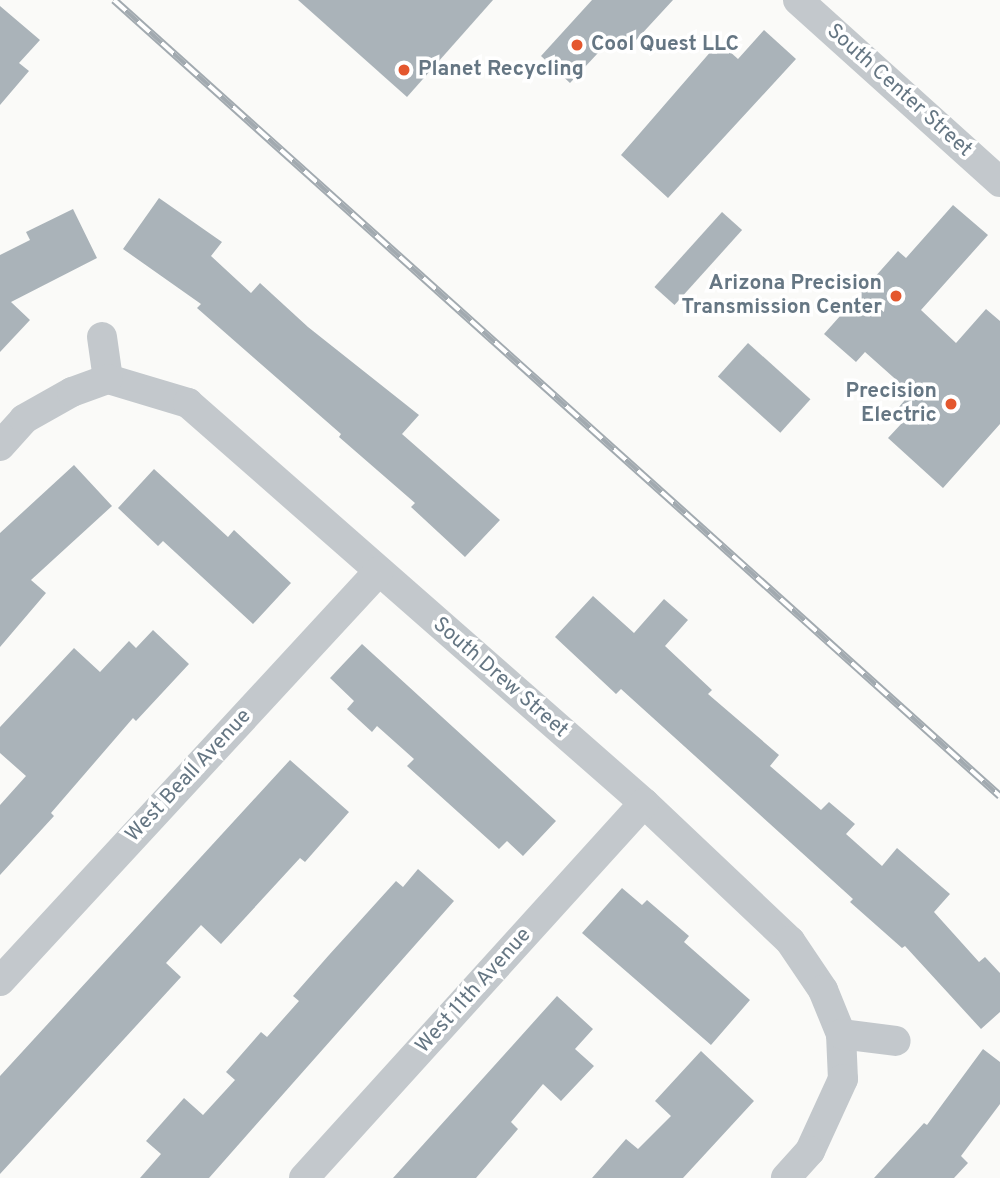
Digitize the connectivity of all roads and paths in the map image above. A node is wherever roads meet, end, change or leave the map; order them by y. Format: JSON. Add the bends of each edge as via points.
{"nodes":[{"id":1,"x":798,"y":0,"type":"edge"},
{"id":2,"x":1000,"y":182,"type":"edge"},
{"id":3,"x":102,"y":337,"type":"dead end"},
{"id":4,"x":108,"y":379,"type":"junction"},
{"id":5,"x":0,"y":446,"type":"edge"},
{"id":6,"x":379,"y":571,"type":"junction"},
{"id":7,"x":643,"y":803,"type":"junction"},
{"id":8,"x":0,"y":981,"type":"edge"},
{"id":9,"x":841,"y":1034,"type":"junction"},
{"id":10,"x":896,"y":1041,"type":"dead end"},
{"id":11,"x":304,"y":1178,"type":"edge"},
{"id":12,"x":786,"y":1178,"type":"edge"}],
"edges":[{"from":1,"to":2,"type":"street","name":"South Center Street"},
{"from":3,"to":4,"type":"street"},
{"from":4,"to":5,"type":"street","via":[[72,392],[24,419]]},
{"from":4,"to":6,"type":"street","name":"South Drew Street","via":[[188,403]]},
{"from":6,"to":7,"type":"street","name":"South Drew Street"},
{"from":6,"to":8,"type":"street","name":"West Beall Avenue"},
{"from":7,"to":9,"type":"street","name":"South Drew Street","via":[[790,941],[823,990]]},
{"from":7,"to":11,"type":"street","name":"West 11th Avenue"},
{"from":9,"to":10,"type":"street"},
{"from":9,"to":12,"type":"street","name":"South Drew Street","via":[[844,1079],[810,1151]]}]}
